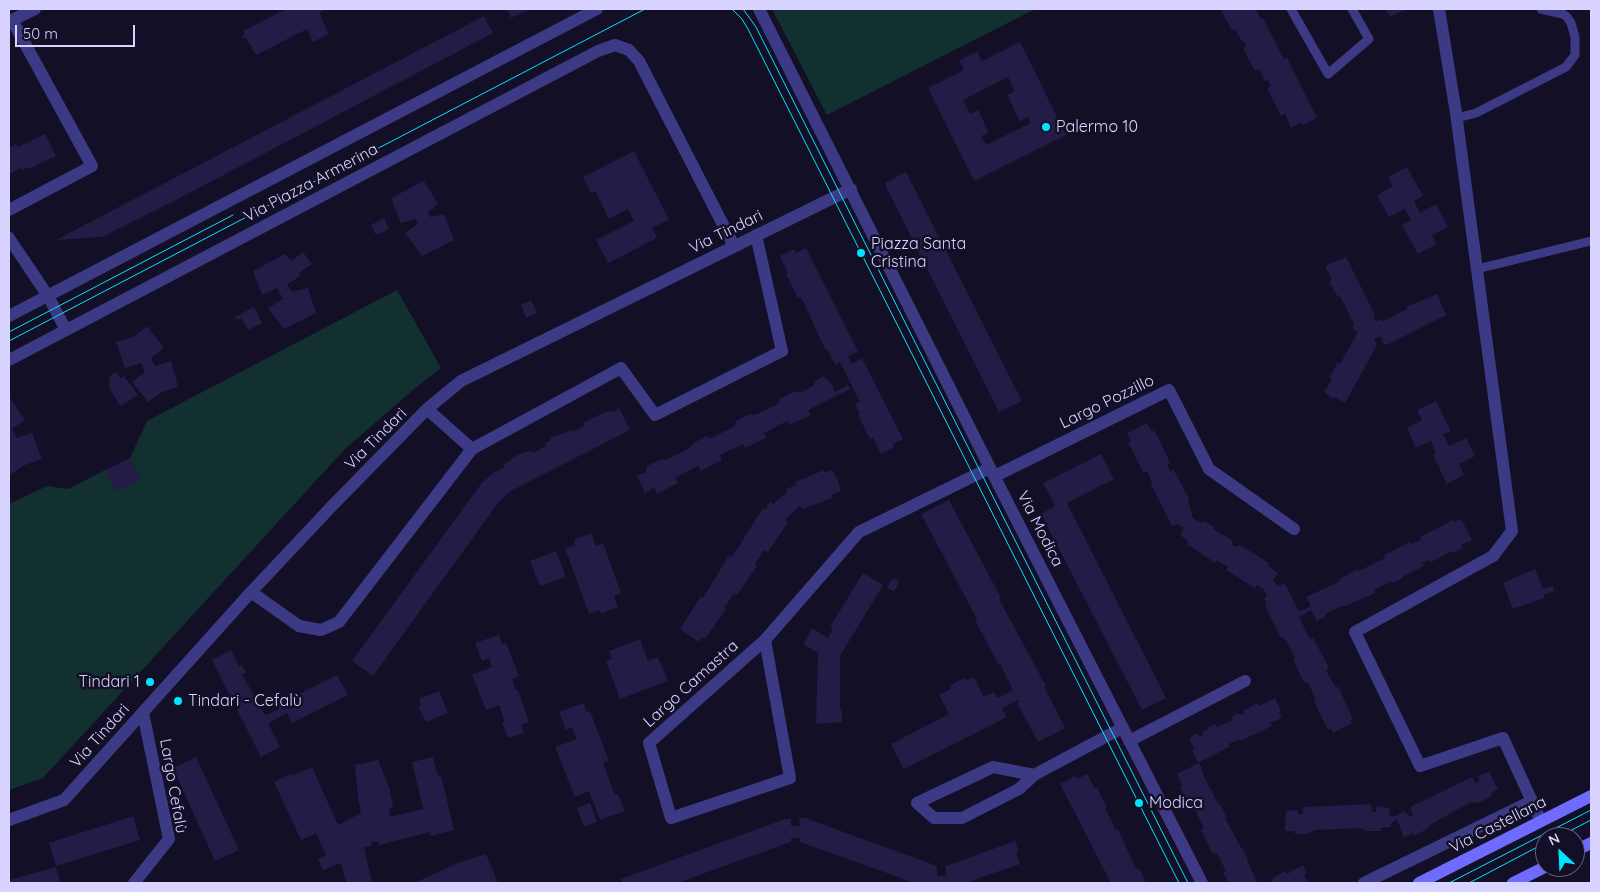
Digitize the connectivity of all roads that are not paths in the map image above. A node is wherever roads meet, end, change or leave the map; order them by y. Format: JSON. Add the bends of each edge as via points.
{"nodes":[{"id":1,"x":35,"y":9,"type":"edge"},
{"id":2,"x":597,"y":9,"type":"edge"},
{"id":3,"x":759,"y":9,"type":"edge"},
{"id":4,"x":1291,"y":9,"type":"edge"},
{"id":5,"x":1352,"y":9,"type":"edge"},
{"id":6,"x":1439,"y":9,"type":"edge"},
{"id":7,"x":1541,"y":9,"type":"edge"},
{"id":8,"x":578,"y":13,"type":"edge"},
{"id":9,"x":1457,"y":118,"type":"junction"},
{"id":10,"x":850,"y":189,"type":"junction"},
{"id":11,"x":9,"y":210,"type":"edge"},
{"id":12,"x":756,"y":235,"type":"junction"},
{"id":13,"x":9,"y":238,"type":"edge"},
{"id":14,"x":1591,"y":241,"type":"edge"},
{"id":15,"x":734,"y":246,"type":"junction"},
{"id":16,"x":1477,"y":269,"type":"junction"},
{"id":17,"x":48,"y":296,"type":"junction"},
{"id":18,"x":9,"y":316,"type":"edge"},
{"id":19,"x":66,"y":330,"type":"junction"},
{"id":20,"x":9,"y":360,"type":"edge"},
{"id":21,"x":427,"y":409,"type":"junction"},
{"id":22,"x":472,"y":449,"type":"junction"},
{"id":23,"x":992,"y":472,"type":"junction"},
{"id":24,"x":1294,"y":529,"type":"dead end"},
{"id":25,"x":252,"y":592,"type":"junction"},
{"id":26,"x":765,"y":640,"type":"junction"},
{"id":27,"x":1245,"y":681,"type":"dead end"},
{"id":28,"x":143,"y":713,"type":"junction"},
{"id":29,"x":1122,"y":728,"type":"junction"},
{"id":30,"x":1129,"y":740,"type":"junction"},
{"id":31,"x":1034,"y":775,"type":"junction"},
{"id":32,"x":1591,"y":796,"type":"edge"},
{"id":33,"x":1532,"y":801,"type":"junction"},
{"id":34,"x":9,"y":820,"type":"edge"},
{"id":35,"x":1541,"y":822,"type":"junction"},
{"id":36,"x":1535,"y":872,"type":"edge"},
{"id":37,"x":134,"y":883,"type":"edge"},
{"id":38,"x":1202,"y":883,"type":"edge"},
{"id":39,"x":1364,"y":883,"type":"edge"},
{"id":40,"x":1419,"y":883,"type":"edge"},
{"id":41,"x":1512,"y":883,"type":"edge"}],
"edges":[{"from":1,"to":11,"type":"street","via":[[12,20],[92,166]]},
{"from":2,"to":8,"type":"street","name":"Via Piazza Armerina"},
{"from":3,"to":10,"type":"street"},
{"from":4,"to":5,"type":"lane","via":[[1328,74],[1369,39]]},
{"from":6,"to":9,"type":"street"},
{"from":7,"to":9,"type":"lane","via":[[1563,14],[1571,23],[1575,55],[1566,67],[1476,113]]},
{"from":8,"to":17,"type":"street","name":"Via Piazza Armerina"},
{"from":9,"to":16,"type":"street"},
{"from":10,"to":12,"type":"street","name":"Via Tindari"},
{"from":10,"to":23,"type":"street","name":"Via Modica"},
{"from":12,"to":15,"type":"street","name":"Via Tindari"},
{"from":12,"to":22,"type":"street","via":[[782,350],[655,415],[621,368]]},
{"from":13,"to":17,"type":"street"},
{"from":14,"to":16,"type":"lane"},
{"from":15,"to":19,"type":"street","name":"Via Piazza Armerina","via":[[640,61],[629,50],[615,45],[598,51]]},
{"from":15,"to":21,"type":"street","name":"Via Tindari","via":[[461,381]]},
{"from":16,"to":33,"type":"street","via":[[1512,531],[1493,556],[1355,632],[1420,766],[1503,738]]},
{"from":17,"to":18,"type":"street","name":"Via Piazza Armerina"},
{"from":17,"to":19,"type":"street"},
{"from":19,"to":20,"type":"street","name":"Via Piazza Armerina"},
{"from":21,"to":22,"type":"street"},
{"from":21,"to":25,"type":"street","name":"Via Tindari"},
{"from":22,"to":25,"type":"street","via":[[339,622],[321,630],[299,626]]},
{"from":23,"to":24,"type":"street","name":"Largo Pozzillo","via":[[1169,390],[1209,469]]},
{"from":23,"to":26,"type":"street","name":"Largo Camastra","via":[[858,532]]},
{"from":23,"to":29,"type":"street","name":"Via Modica"},
{"from":25,"to":28,"type":"street","name":"Via Tindari"},
{"from":26,"to":26,"type":"street","name":"Largo Camastra","via":[[790,778],[671,818],[649,743]]},
{"from":27,"to":30,"type":"street"},
{"from":28,"to":34,"type":"street","name":"Via Tindari","via":[[64,800]]},
{"from":28,"to":37,"type":"street","name":"Largo Cefalù","via":[[169,839]]},
{"from":29,"to":30,"type":"street","name":"Via Modica"},
{"from":29,"to":31,"type":"street"},
{"from":30,"to":38,"type":"street","name":"Via Modica"},
{"from":31,"to":31,"type":"street","via":[[993,767],[917,803],[934,818],[962,818],[1019,789]]},
{"from":32,"to":35,"type":"main road","name":"Via Castellana"},
{"from":33,"to":35,"type":"street"},
{"from":33,"to":39,"type":"street"},
{"from":35,"to":40,"type":"main road","name":"Via Castellana"},
{"from":36,"to":41,"type":"main road"}]}
